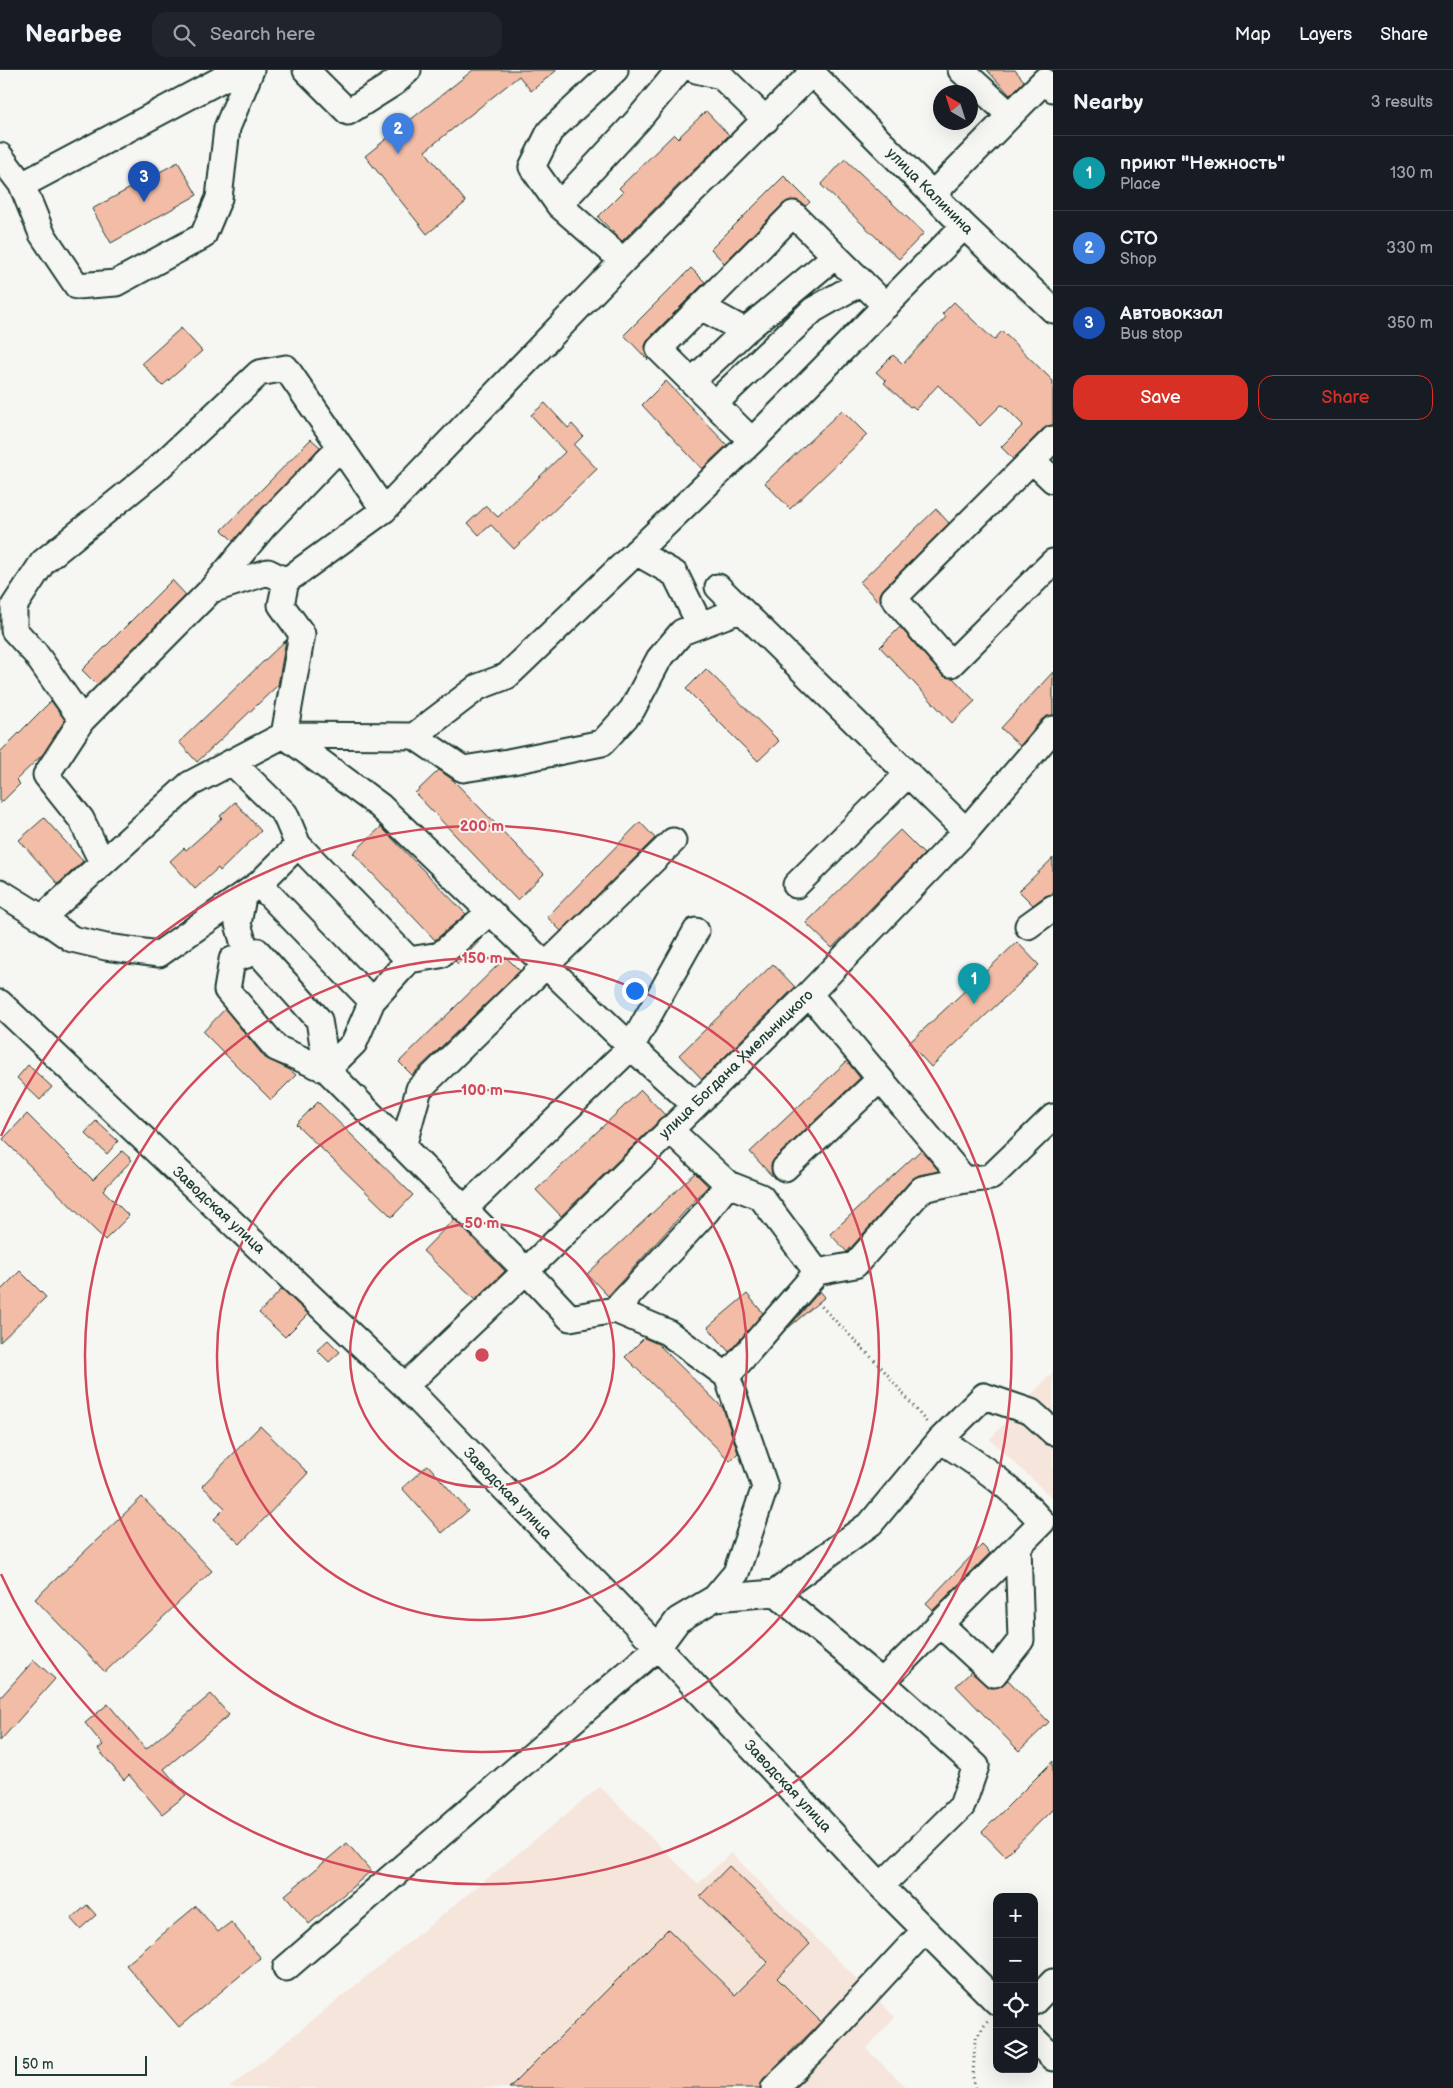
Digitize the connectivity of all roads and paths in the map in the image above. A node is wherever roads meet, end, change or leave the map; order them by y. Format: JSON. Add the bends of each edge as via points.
{"nodes":[{"id":1,"x":239,"y":70,"type":"edge"},
{"id":2,"x":251,"y":70,"type":"edge"},
{"id":3,"x":306,"y":70,"type":"edge"},
{"id":4,"x":408,"y":70,"type":"edge"},
{"id":5,"x":616,"y":70,"type":"edge"},
{"id":6,"x":679,"y":70,"type":"edge"},
{"id":7,"x":696,"y":70,"type":"edge"},
{"id":8,"x":961,"y":70,"type":"edge"},
{"id":9,"x":810,"y":72,"type":"edge"},
{"id":10,"x":1050,"y":80,"type":"edge"},
{"id":11,"x":1010,"y":115,"type":"junction"},
{"id":12,"x":766,"y":120,"type":"junction"},
{"id":13,"x":0,"y":156,"type":"edge"},
{"id":14,"x":22,"y":185,"type":"junction"},
{"id":15,"x":932,"y":194,"type":"junction"},
{"id":16,"x":559,"y":204,"type":"junction"},
{"id":17,"x":964,"y":226,"type":"junction"},
{"id":18,"x":835,"y":256,"type":"junction"},
{"id":19,"x":622,"y":261,"type":"junction"},
{"id":20,"x":862,"y":282,"type":"junction"},
{"id":21,"x":886,"y":306,"type":"junction"},
{"id":22,"x":701,"y":307,"type":"junction"},
{"id":23,"x":1053,"y":310,"type":"edge"},
{"id":24,"x":745,"y":331,"type":"junction"},
{"id":25,"x":692,"y":382,"type":"junction"},
{"id":26,"x":714,"y":404,"type":"junction"},
{"id":27,"x":1053,"y":439,"type":"edge"},
{"id":28,"x":752,"y":441,"type":"junction"},
{"id":29,"x":340,"y":446,"type":"junction"},
{"id":30,"x":1032,"y":460,"type":"junction"},
{"id":31,"x":1053,"y":480,"type":"edge"},
{"id":32,"x":384,"y":510,"type":"junction"},
{"id":33,"x":636,"y":552,"type":"junction"},
{"id":34,"x":1053,"y":562,"type":"edge"},
{"id":35,"x":286,"y":581,"type":"junction"},
{"id":36,"x":718,"y":587,"type":"dead end"},
{"id":37,"x":211,"y":590,"type":"junction"},
{"id":38,"x":740,"y":610,"type":"junction"},
{"id":39,"x":700,"y":625,"type":"junction"},
{"id":40,"x":7,"y":629,"type":"edge"},
{"id":41,"x":82,"y":720,"type":"junction"},
{"id":42,"x":1053,"y":729,"type":"edge"},
{"id":43,"x":284,"y":735,"type":"junction"},
{"id":44,"x":414,"y":736,"type":"junction"},
{"id":45,"x":232,"y":762,"type":"junction"},
{"id":46,"x":908,"y":774,"type":"junction"},
{"id":47,"x":966,"y":831,"type":"junction"},
{"id":48,"x":673,"y":841,"type":"dead end"},
{"id":49,"x":298,"y":845,"type":"junction"},
{"id":50,"x":102,"y":862,"type":"junction"},
{"id":51,"x":796,"y":885,"type":"dead end"},
{"id":52,"x":251,"y":891,"type":"junction"},
{"id":53,"x":0,"y":892,"type":"edge"},
{"id":54,"x":1053,"y":908,"type":"edge"},
{"id":55,"x":490,"y":912,"type":"junction"},
{"id":56,"x":42,"y":918,"type":"junction"},
{"id":57,"x":1028,"y":926,"type":"dead end"},
{"id":58,"x":696,"y":931,"type":"dead end"},
{"id":59,"x":247,"y":955,"type":"junction"},
{"id":60,"x":409,"y":960,"type":"junction"},
{"id":61,"x":547,"y":966,"type":"junction"},
{"id":62,"x":809,"y":994,"type":"junction"},
{"id":63,"x":372,"y":1001,"type":"junction"},
{"id":64,"x":0,"y":1003,"type":"edge"},
{"id":65,"x":631,"y":1047,"type":"junction"},
{"id":66,"x":326,"y":1070,"type":"junction"},
{"id":67,"x":880,"y":1079,"type":"junction"},
{"id":68,"x":694,"y":1104,"type":"junction"},
{"id":69,"x":1053,"y":1117,"type":"edge"},
{"id":70,"x":669,"y":1129,"type":"junction"},
{"id":71,"x":403,"y":1147,"type":"junction"},
{"id":72,"x":785,"y":1168,"type":"dead end"},
{"id":73,"x":965,"y":1180,"type":"junction"},
{"id":74,"x":728,"y":1184,"type":"junction"},
{"id":75,"x":464,"y":1209,"type":"junction"},
{"id":76,"x":526,"y":1271,"type":"junction"},
{"id":77,"x":811,"y":1280,"type":"junction"},
{"id":78,"x":615,"y":1310,"type":"junction"},
{"id":79,"x":727,"y":1376,"type":"junction"},
{"id":80,"x":404,"y":1386,"type":"junction"},
{"id":81,"x":1053,"y":1432,"type":"edge"},
{"id":82,"x":940,"y":1440,"type":"junction"},
{"id":83,"x":1018,"y":1546,"type":"junction"},
{"id":84,"x":775,"y":1593,"type":"junction"},
{"id":85,"x":715,"y":1598,"type":"junction"},
{"id":86,"x":940,"y":1624,"type":"junction"},
{"id":87,"x":658,"y":1647,"type":"junction"},
{"id":88,"x":882,"y":1682,"type":"junction"},
{"id":89,"x":881,"y":1886,"type":"junction"},
{"id":90,"x":924,"y":1930,"type":"junction"},
{"id":91,"x":286,"y":1968,"type":"dead end"},
{"id":92,"x":1053,"y":1982,"type":"edge"},
{"id":93,"x":1038,"y":1998,"type":"edge"},
{"id":94,"x":993,"y":2006,"type":"edge"},
{"id":95,"x":993,"y":2011,"type":"edge"},
{"id":96,"x":1038,"y":2044,"type":"edge"},
{"id":97,"x":1053,"y":2058,"type":"edge"},
{"id":98,"x":774,"y":2088,"type":"edge"},
{"id":99,"x":975,"y":2088,"type":"edge"}],
"edges":[{"from":1,"to":14,"type":"street"},
{"from":2,"to":14,"type":"street","via":[[227,128],[219,198],[203,236],[116,283],[77,286],[42,234]]},
{"from":3,"to":4,"type":"street","via":[[348,112],[394,83]]},
{"from":5,"to":16,"type":"street","via":[[550,131],[532,167]]},
{"from":6,"to":16,"type":"street","via":[[637,121]]},
{"from":7,"to":12,"type":"street","via":[[721,76]]},
{"from":8,"to":11,"type":"street"},
{"from":9,"to":12,"type":"street"},
{"from":9,"to":15,"type":"street","name":"улица Калинина"},
{"from":10,"to":11,"type":"street"},
{"from":11,"to":15,"type":"street"},
{"from":12,"to":19,"type":"street"},
{"from":13,"to":14,"type":"street"},
{"from":15,"to":17,"type":"street","name":"улица Калинина"},
{"from":16,"to":19,"type":"street"},
{"from":17,"to":21,"type":"street"},
{"from":17,"to":23,"type":"street","name":"улица Калинина"},
{"from":18,"to":20,"type":"street"},
{"from":18,"to":22,"type":"street","via":[[793,214]]},
{"from":18,"to":24,"type":"street"},
{"from":19,"to":32,"type":"street"},
{"from":20,"to":21,"type":"street"},
{"from":20,"to":26,"type":"street","via":[[813,310]]},
{"from":21,"to":28,"type":"street"},
{"from":22,"to":24,"type":"street"},
{"from":22,"to":25,"type":"street","via":[[659,349]]},
{"from":24,"to":25,"type":"street"},
{"from":25,"to":26,"type":"street"},
{"from":26,"to":28,"type":"street"},
{"from":27,"to":30,"type":"street"},
{"from":28,"to":33,"type":"street"},
{"from":29,"to":32,"type":"street"},
{"from":29,"to":37,"type":"street","via":[[264,526]]},
{"from":29,"to":40,"type":"street","via":[[286,368],[259,373],[154,472],[43,562],[14,606]]},
{"from":30,"to":31,"type":"street"},
{"from":30,"to":34,"type":"street","via":[[894,598],[951,664]]},
{"from":32,"to":35,"type":"street"},
{"from":33,"to":39,"type":"street","via":[[674,574]]},
{"from":33,"to":44,"type":"street","via":[[507,676],[478,687]]},
{"from":35,"to":37,"type":"street","via":[[268,572]]},
{"from":35,"to":43,"type":"street","via":[[281,605],[302,634]]},
{"from":36,"to":38,"type":"street"},
{"from":37,"to":41,"type":"street"},
{"from":38,"to":39,"type":"street"},
{"from":38,"to":46,"type":"street"},
{"from":39,"to":44,"type":"street","via":[[682,632],[659,659],[632,710],[602,743],[463,769]]},
{"from":40,"to":41,"type":"street","via":[[35,653]]},
{"from":41,"to":50,"type":"street","via":[[46,775],[81,819]]},
{"from":42,"to":47,"type":"street","name":"улица Богдана Хмельницкого"},
{"from":43,"to":44,"type":"street"},
{"from":43,"to":45,"type":"street"},
{"from":43,"to":55,"type":"street","via":[[380,806]]},
{"from":45,"to":49,"type":"street","via":[[285,814]]},
{"from":45,"to":50,"type":"street","via":[[190,784]]},
{"from":46,"to":47,"type":"street"},
{"from":46,"to":51,"type":"street"},
{"from":47,"to":62,"type":"street","name":"улица Богдана Хмельницкого"},
{"from":48,"to":61,"type":"street"},
{"from":49,"to":52,"type":"street"},
{"from":49,"to":60,"type":"street"},
{"from":50,"to":56,"type":"street"},
{"from":52,"to":56,"type":"street","via":[[159,954],[72,939]]},
{"from":52,"to":59,"type":"street","via":[[238,924]]},
{"from":52,"to":63,"type":"street"},
{"from":53,"to":56,"type":"street"},
{"from":54,"to":57,"type":"street"},
{"from":55,"to":60,"type":"street","via":[[440,955]]},
{"from":55,"to":61,"type":"street"},
{"from":58,"to":65,"type":"street"},
{"from":59,"to":66,"type":"street","via":[[257,951],[319,1020]]},
{"from":59,"to":66,"type":"street","via":[[232,960],[227,990],[276,1048]]},
{"from":60,"to":63,"type":"street"},
{"from":61,"to":65,"type":"street"},
{"from":61,"to":71,"type":"street","via":[[419,1089]]},
{"from":62,"to":67,"type":"street"},
{"from":62,"to":68,"type":"street","name":"улица Богдана Хмельницкого"},
{"from":63,"to":66,"type":"street","via":[[354,1044]]},
{"from":64,"to":80,"type":"street","name":"Заводская улица"},
{"from":65,"to":68,"type":"street"},
{"from":65,"to":75,"type":"street"},
{"from":66,"to":71,"type":"street"},
{"from":67,"to":72,"type":"street"},
{"from":67,"to":73,"type":"street"},
{"from":68,"to":70,"type":"street","name":"улица Богдана Хмельницкого"},
{"from":69,"to":73,"type":"street","via":[[991,1177]]},
{"from":70,"to":74,"type":"street"},
{"from":70,"to":76,"type":"street","name":"улица Богдана Хмельницкого"},
{"from":71,"to":75,"type":"street"},
{"from":73,"to":77,"type":"street","via":[[922,1189],[855,1265]]},
{"from":74,"to":77,"type":"street","via":[[761,1197]]},
{"from":74,"to":78,"type":"street"},
{"from":75,"to":76,"type":"street"},
{"from":76,"to":78,"type":"street","via":[[570,1318]]},
{"from":76,"to":80,"type":"street","name":"улица Богдана Хмельницкого"},
{"from":77,"to":79,"type":"street"},
{"from":77,"to":82,"type":"path"},
{"from":78,"to":79,"type":"street","via":[[667,1332]]},
{"from":79,"to":85,"type":"street","via":[[765,1487],[736,1573]]},
{"from":80,"to":87,"type":"street","name":"Заводская улица"},
{"from":81,"to":82,"type":"street","via":[[1031,1412],[984,1396]]},
{"from":82,"to":83,"type":"street","via":[[1010,1488],[1042,1522]]},
{"from":82,"to":84,"type":"street","via":[[871,1523]]},
{"from":83,"to":86,"type":"street"},
{"from":83,"to":86,"type":"street","via":[[1021,1640],[994,1674]]},
{"from":84,"to":85,"type":"street"},
{"from":84,"to":88,"type":"street"},
{"from":85,"to":87,"type":"street","via":[[678,1620]]},
{"from":86,"to":88,"type":"street"},
{"from":87,"to":89,"type":"street","name":"Заводская улица"},
{"from":87,"to":91,"type":"street"},
{"from":88,"to":89,"type":"street","via":[[976,1766],[962,1806]]},
{"from":89,"to":90,"type":"street","name":"Заводская улица"},
{"from":90,"to":94,"type":"street","name":"Заводская улица"},
{"from":90,"to":98,"type":"street","via":[[812,2052]]},
{"from":92,"to":93,"type":"street"},
{"from":95,"to":99,"type":"path","via":[[975,2040]]},
{"from":96,"to":97,"type":"street"}]}
